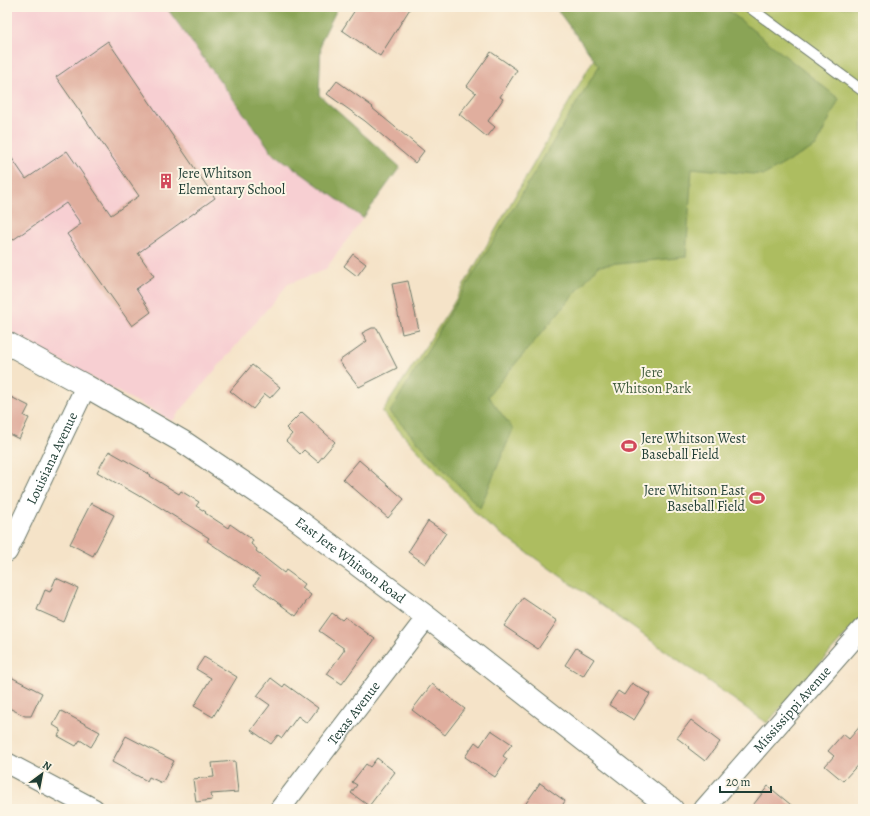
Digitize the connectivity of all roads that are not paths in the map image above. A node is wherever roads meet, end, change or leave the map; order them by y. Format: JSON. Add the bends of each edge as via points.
{"nodes":[{"id":1,"x":749,"y":7,"type":"edge"},
{"id":2,"x":863,"y":91,"type":"edge"},
{"id":3,"x":7,"y":343,"type":"edge"},
{"id":4,"x":86,"y":386,"type":"junction"},
{"id":5,"x":7,"y":552,"type":"edge"},
{"id":6,"x":427,"y":617,"type":"junction"},
{"id":7,"x":863,"y":628,"type":"edge"},
{"id":8,"x":7,"y":763,"type":"edge"},
{"id":9,"x":94,"y":809,"type":"edge"},
{"id":10,"x":280,"y":809,"type":"edge"},
{"id":11,"x":672,"y":809,"type":"edge"},
{"id":12,"x":704,"y":809,"type":"edge"}],
"edges":[{"from":1,"to":2,"type":"lane"},
{"from":3,"to":4,"type":"street","name":"East Jere Whitson Road"},
{"from":4,"to":5,"type":"street","name":"Louisiana Avenue"},
{"from":4,"to":6,"type":"street","name":"East Jere Whitson Road","via":[[185,443],[291,515]]},
{"from":6,"to":10,"type":"street","name":"Texas Avenue"},
{"from":6,"to":11,"type":"street","name":"East Jere Whitson Road"},
{"from":7,"to":12,"type":"street","name":"Mississippi Avenue"},
{"from":8,"to":9,"type":"street"}]}
